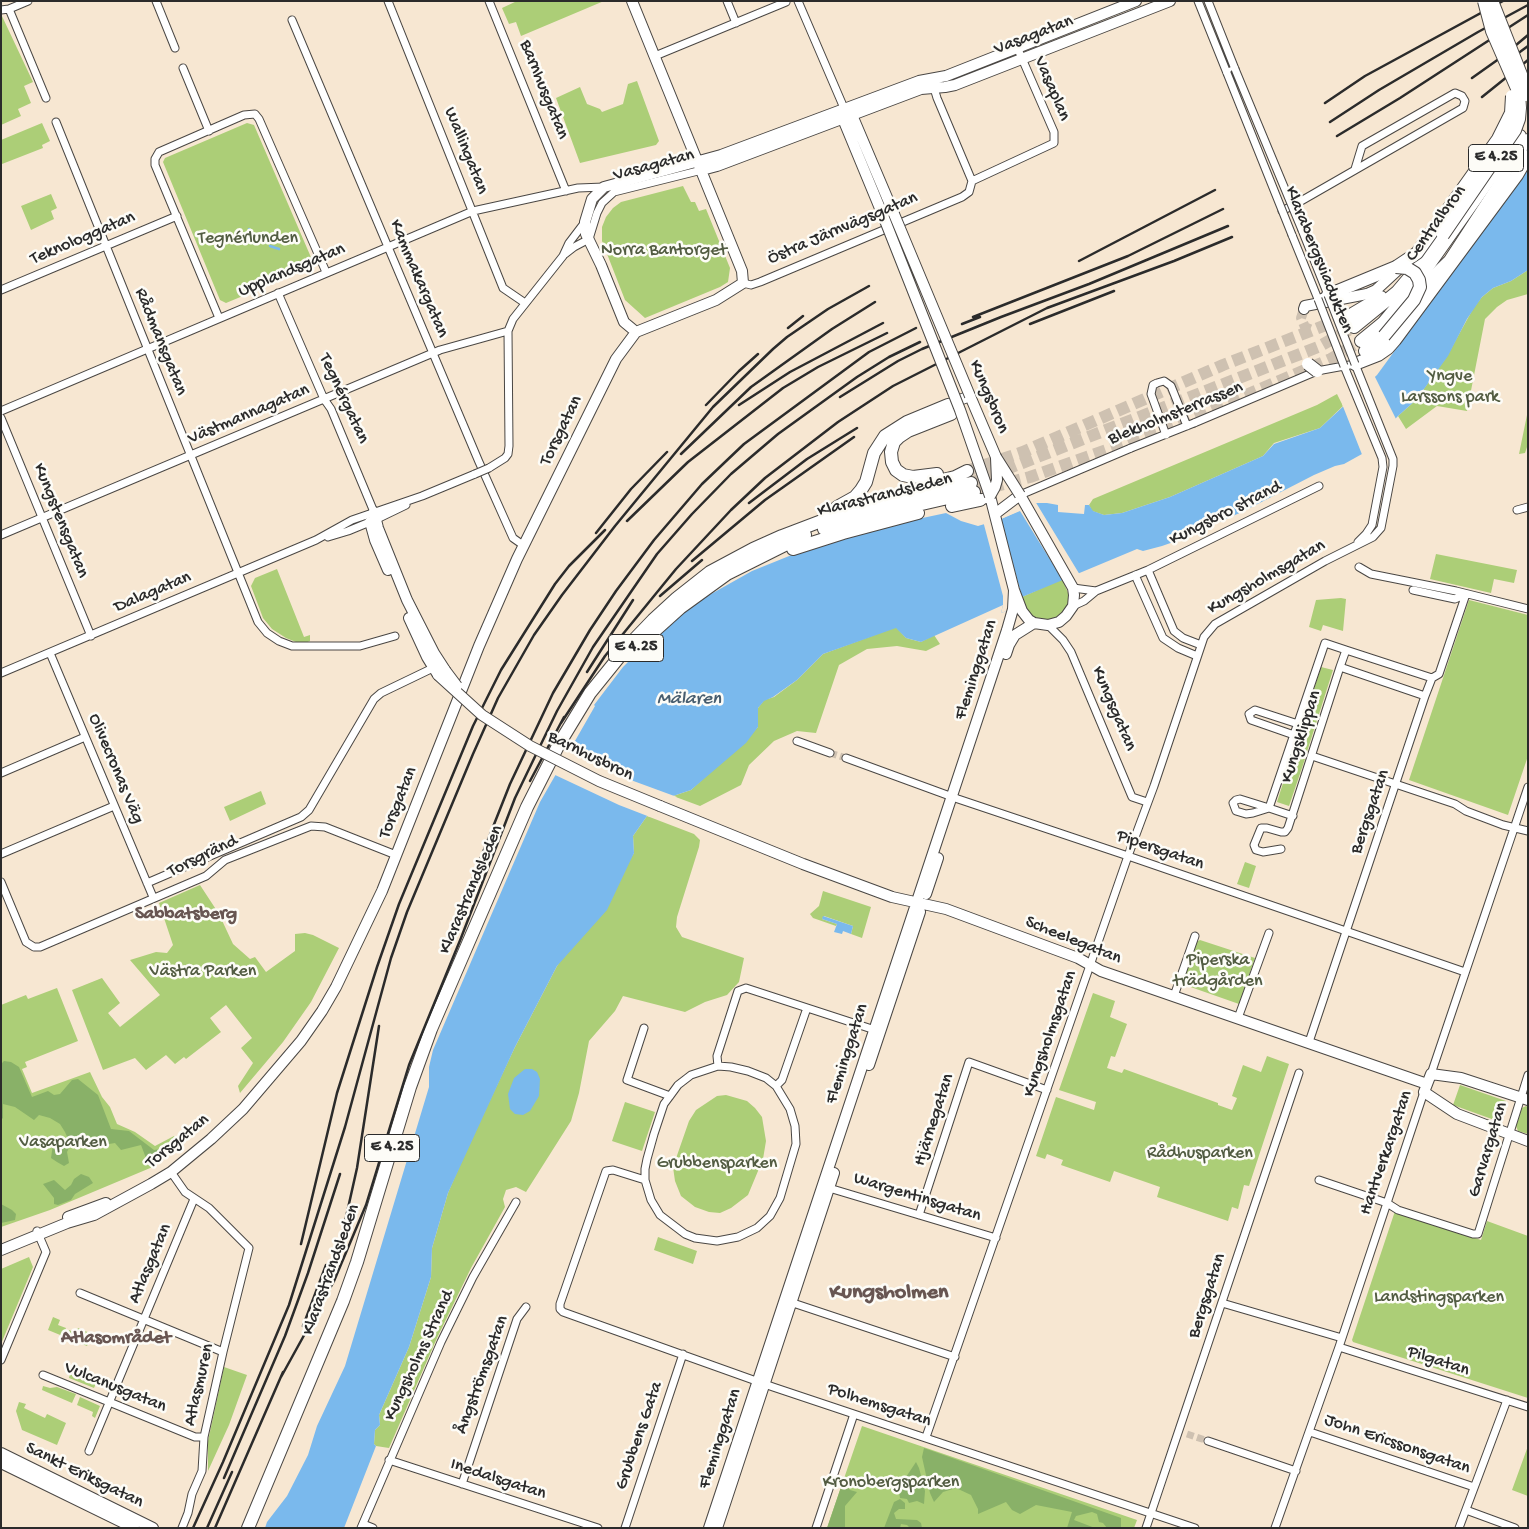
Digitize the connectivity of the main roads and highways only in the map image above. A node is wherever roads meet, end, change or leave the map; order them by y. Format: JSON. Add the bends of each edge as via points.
{"nodes":[{"id":1,"x":632,"y":1,"type":"edge"},
{"id":2,"x":1136,"y":1,"type":"edge"},
{"id":3,"x":1170,"y":1,"type":"edge"},
{"id":4,"x":1475,"y":1,"type":"edge"},
{"id":5,"x":1484,"y":1,"type":"edge"},
{"id":6,"x":1492,"y":1,"type":"edge"},
{"id":7,"x":1120,"y":4,"type":"edge"},
{"id":8,"x":1492,"y":31,"type":"junction"},
{"id":9,"x":1512,"y":54,"type":"junction"},
{"id":10,"x":1510,"y":73,"type":"junction"},
{"id":11,"x":946,"y":76,"type":"junction"},
{"id":12,"x":1528,"y":82,"type":"edge"},
{"id":13,"x":934,"y":88,"type":"junction"},
{"id":14,"x":1528,"y":89,"type":"edge"},
{"id":15,"x":844,"y":108,"type":"junction"},
{"id":16,"x":1528,"y":111,"type":"edge"},
{"id":17,"x":847,"y":117,"type":"junction"},
{"id":18,"x":1499,"y":129,"type":"junction"},
{"id":19,"x":1528,"y":138,"type":"edge"},
{"id":20,"x":1528,"y":156,"type":"edge"},
{"id":21,"x":700,"y":166,"type":"junction"},
{"id":22,"x":1445,"y":239,"type":"junction"},
{"id":23,"x":1396,"y":267,"type":"junction"},
{"id":24,"x":1323,"y":298,"type":"road end"},
{"id":25,"x":1347,"y":299,"type":"junction"},
{"id":26,"x":1304,"y":310,"type":"dead end"},
{"id":27,"x":937,"y":315,"type":"junction"},
{"id":28,"x":925,"y":320,"type":"junction"},
{"id":29,"x":624,"y":322,"type":"junction"},
{"id":30,"x":1351,"y":322,"type":"joint"},
{"id":31,"x":1383,"y":323,"type":"junction"},
{"id":32,"x":636,"y":332,"type":"junction"},
{"id":33,"x":618,"y":355,"type":"junction"},
{"id":34,"x":1350,"y":365,"type":"road end"},
{"id":35,"x":972,"y":401,"type":"junction"},
{"id":36,"x":954,"y":408,"type":"junction"},
{"id":37,"x":996,"y":456,"type":"junction"},
{"id":38,"x":976,"y":488,"type":"junction"},
{"id":39,"x":1020,"y":495,"type":"junction"},
{"id":40,"x":838,"y":507,"type":"junction"},
{"id":41,"x":995,"y":514,"type":"junction"},
{"id":42,"x":759,"y":557,"type":"junction"},
{"id":43,"x":710,"y":572,"type":"junction"},
{"id":44,"x":1017,"y":608,"type":"junction"},
{"id":45,"x":1034,"y":623,"type":"junction"},
{"id":46,"x":439,"y":669,"type":"junction"},
{"id":47,"x":955,"y":798,"type":"junction"},
{"id":48,"x":708,"y":824,"type":"joint"},
{"id":49,"x":919,"y":903,"type":"junction"},
{"id":50,"x":877,"y":1031,"type":"junction"},
{"id":51,"x":1427,"y":1084,"type":"junction"},
{"id":52,"x":1524,"y":1099,"type":"edge"},
{"id":53,"x":1528,"y":1141,"type":"edge"},
{"id":54,"x":38,"y":1232,"type":"junction"},
{"id":55,"x":1,"y":1244,"type":"edge"},
{"id":56,"x":1,"y":1250,"type":"edge"},
{"id":57,"x":788,"y":1301,"type":"junction"},
{"id":58,"x":761,"y":1382,"type":"junction"},
{"id":59,"x":1,"y":1453,"type":"edge"},
{"id":60,"x":1,"y":1463,"type":"edge"},
{"id":61,"x":134,"y":1528,"type":"edge"},
{"id":62,"x":153,"y":1528,"type":"edge"},
{"id":63,"x":248,"y":1528,"type":"edge"},
{"id":64,"x":252,"y":1528,"type":"edge"},
{"id":65,"x":709,"y":1528,"type":"edge"},
{"id":66,"x":717,"y":1528,"type":"edge"}],
"edges":[{"from":1,"to":21,"type":"main road"},
{"from":2,"to":7,"type":"main road","name":"Vasagatan"},
{"from":3,"to":13,"type":"main road","name":"Vasagatan","via":[[956,85]]},
{"from":4,"to":8,"type":"highway"},
{"from":5,"to":8,"type":"highway","name":"Centralbron","number":"E 4.25","bridge":true},
{"from":6,"to":9,"type":"highway","name":"Centralbron","number":"E 4.25","bridge":true},
{"from":7,"to":11,"type":"main road","name":"Vasagatan"},
{"from":8,"to":10,"type":"highway","name":"Centralbron","number":"E 4.25","bridge":true},
{"from":9,"to":12,"type":"highway","bridge":true},
{"from":9,"to":22,"type":"highway","name":"Centralbron","number":"E 4.25","bridge":true,"via":[[1526,92],[1525,125],[1515,146]]},
{"from":10,"to":22,"type":"highway","name":"Centralbron","number":"E 4.25","bridge":true,"via":[[1519,93],[1519,119],[1515,130]]},
{"from":10,"to":23,"type":"highway","bridge":true,"via":[[1511,113],[1498,140],[1417,253]]},
{"from":11,"to":13,"type":"main road"},
{"from":11,"to":15,"type":"main road","name":"Vasagatan","via":[[919,80]]},
{"from":13,"to":17,"type":"main road","name":"Vasagatan","via":[[921,89]]},
{"from":14,"to":18,"type":"main road"},
{"from":15,"to":17,"type":"main road"},
{"from":15,"to":21,"type":"main road","name":"Vasagatan"},
{"from":16,"to":18,"type":"main road"},
{"from":17,"to":21,"type":"main road","name":"Vasagatan","via":[[716,166]]},
{"from":17,"to":27,"type":"main road","name":"Kungsbron","bridge":true,"via":[[894,214]]},
{"from":17,"to":28,"type":"main road","name":"Kungsbron","bridge":true},
{"from":18,"to":25,"type":"main road","via":[[1413,255],[1376,290]]},
{"from":19,"to":31,"type":"main road","via":[[1448,260]]},
{"from":20,"to":34,"type":"highway","via":[[1388,348]]},
{"from":21,"to":29,"type":"main road","name":"Vasagatan","via":[[604,187],[592,199],[584,222],[586,234]]},
{"from":21,"to":32,"type":"main road","name":"Östra Järnvägsgatan","via":[[742,271],[743,283],[716,300]]},
{"from":22,"to":30,"type":"highway","number":"E 4.25","via":[[1397,292]]},
{"from":22,"to":31,"type":"highway","name":"Centralbron","number":"E 4.25","via":[[1414,286]]},
{"from":23,"to":24,"type":"highway"},
{"from":23,"to":31,"type":"highway","number":"E 4.25","bridge":true,"via":[[1415,273],[1419,280],[1418,294],[1374,346],[1363,346]]},
{"from":25,"to":26,"type":"main road","via":[[1305,306]]},
{"from":25,"to":30,"type":"main road"},
{"from":27,"to":28,"type":"main road","bridge":true},
{"from":27,"to":35,"type":"main road","name":"Kungsbron","bridge":true},
{"from":28,"to":36,"type":"main road","name":"Kungsbron","bridge":true},
{"from":29,"to":32,"type":"main road"},
{"from":29,"to":33,"type":"main road","name":"Torsgatan"},
{"from":32,"to":33,"type":"main road","name":"Torsgatan"},
{"from":33,"to":54,"type":"main road","name":"Torsgatan","via":[[523,545],[479,646],[382,891],[347,965],[311,1027],[243,1109],[171,1172],[124,1198],[91,1208]]},
{"from":35,"to":36,"type":"main road","bridge":true},
{"from":35,"to":37,"type":"main road","name":"Kungsbron"},
{"from":36,"to":38,"type":"main road","name":"Kungsbron","bridge":true},
{"from":36,"to":38,"type":"highway","via":[[900,436],[894,442],[892,462],[896,470],[913,477],[953,471]]},
{"from":36,"to":40,"type":"highway","via":[[907,422],[886,436],[874,454],[866,482],[855,497]]},
{"from":37,"to":38,"type":"main road","bridge":true,"via":[[995,487]]},
{"from":37,"to":39,"type":"main road","name":"Kungsbron","bridge":true},
{"from":38,"to":40,"type":"highway","via":[[955,477]]},
{"from":38,"to":41,"type":"main road","name":"Kungsbron"},
{"from":38,"to":42,"type":"highway","via":[[884,522]]},
{"from":38,"to":42,"type":"highway","name":"Klarastrandsleden","number":"E 4.25","via":[[807,534]]},
{"from":38,"to":43,"type":"highway","name":"Klarastrandsleden","number":"E 4.25","via":[[845,512],[782,536]]},
{"from":39,"to":41,"type":"main road"},
{"from":39,"to":45,"type":"main road","name":"Kungsbron","via":[[1072,586],[1074,595],[1073,606],[1063,619],[1048,625]]},
{"from":40,"to":43,"type":"highway","via":[[765,535]]},
{"from":41,"to":44,"type":"main road","name":"Kungsbron"},
{"from":42,"to":64,"type":"highway","name":"Klarastrandsleden","number":"E 4.25","via":[[727,574],[687,603],[632,651],[577,723],[549,774],[436,1031],[405,1117],[362,1264]]},
{"from":43,"to":63,"type":"highway","name":"Klarastrandsleden","number":"E 4.25","via":[[677,598],[628,646],[590,694],[544,771],[432,1029],[410,1087],[343,1300]]},
{"from":44,"to":45,"type":"main road"},
{"from":44,"to":47,"type":"main road","name":"Fleminggatan"},
{"from":45,"to":47,"type":"main road","name":"Fleminggatan","via":[[1015,635],[1009,644]]},
{"from":46,"to":46,"type":"main road","name":"Tegnérgatan","via":[[407,600],[372,517],[375,540]]},
{"from":46,"to":48,"type":"main road","name":"Barnhusbron","bridge":true,"via":[[467,702],[497,726],[565,764],[634,796]]},
{"from":47,"to":49,"type":"main road","name":"Fleminggatan"},
{"from":48,"to":49,"type":"main road","name":"Scheelegatan","via":[[892,897]]},
{"from":49,"to":50,"type":"main road","name":"Fleminggatan"},
{"from":49,"to":51,"type":"main road","name":"Scheelegatan","via":[[955,912],[1078,958],[1101,971]]},
{"from":50,"to":57,"type":"main road","name":"Fleminggatan"},
{"from":50,"to":57,"type":"main road","name":"Fleminggatan","via":[[830,1188]]},
{"from":51,"to":52,"type":"main road","via":[[1460,1078]]},
{"from":51,"to":53,"type":"main road","via":[[1457,1114]]},
{"from":54,"to":55,"type":"main road","name":"Torsgatan"},
{"from":54,"to":56,"type":"main road","name":"Torsgatan"},
{"from":57,"to":58,"type":"main road","name":"Fleminggatan"},
{"from":58,"to":65,"type":"main road","name":"Fleminggatan"},
{"from":58,"to":66,"type":"main road","name":"Fleminggatan"},
{"from":59,"to":62,"type":"main road","name":"Sankt Eriksgatan"},
{"from":60,"to":61,"type":"main road","name":"Sankt Eriksgatan"}]}
